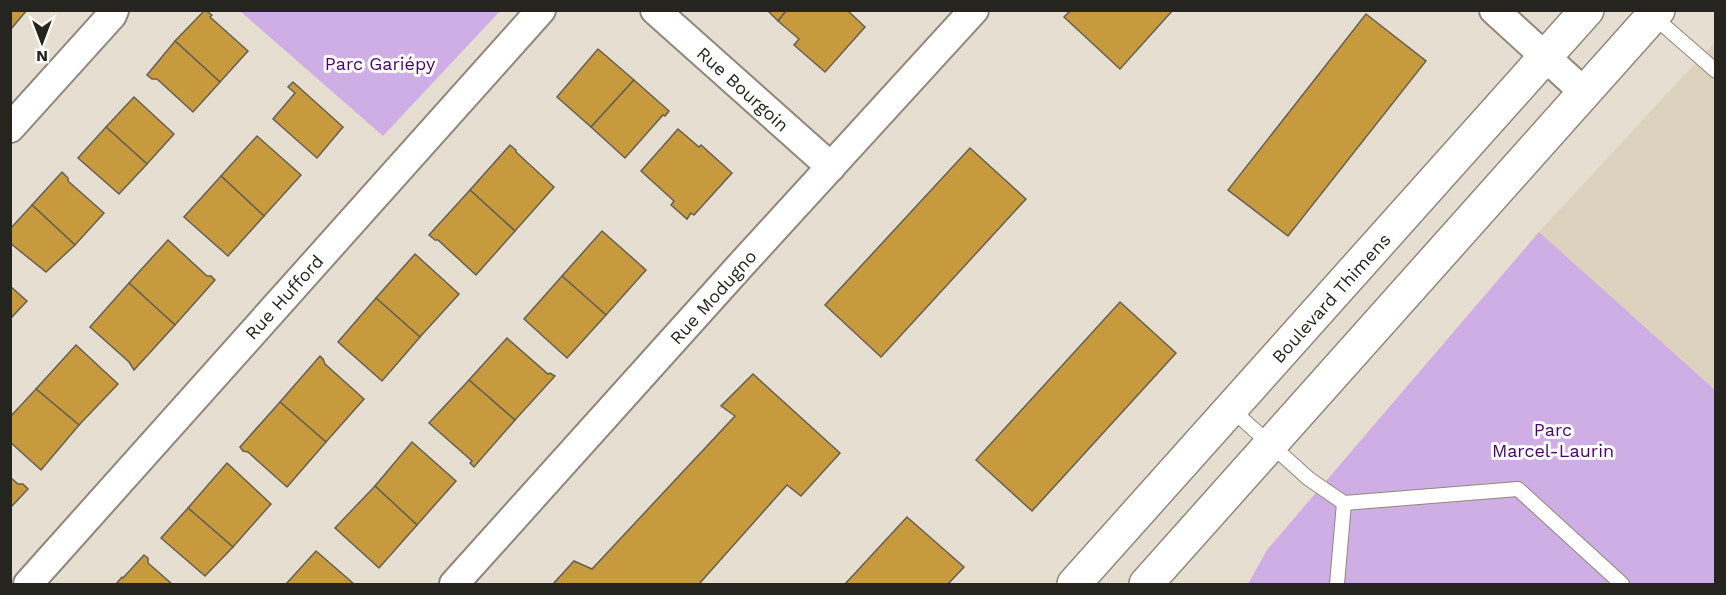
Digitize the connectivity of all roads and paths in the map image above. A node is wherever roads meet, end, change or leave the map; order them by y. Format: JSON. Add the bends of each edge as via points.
{"nodes":[{"id":1,"x":114,"y":10,"type":"edge"},
{"id":2,"x":541,"y":10,"type":"edge"},
{"id":3,"x":655,"y":10,"type":"edge"},
{"id":4,"x":974,"y":10,"type":"edge"},
{"id":5,"x":1494,"y":10,"type":"edge"},
{"id":6,"x":1587,"y":10,"type":"edge"},
{"id":7,"x":1656,"y":13,"type":"edge"},
{"id":8,"x":1546,"y":58,"type":"junction"},
{"id":9,"x":1716,"y":71,"type":"edge"},
{"id":10,"x":1585,"y":93,"type":"junction"},
{"id":11,"x":10,"y":128,"type":"edge"},
{"id":12,"x":831,"y":167,"type":"junction"},
{"id":13,"x":1230,"y":408,"type":"junction"},
{"id":14,"x":1271,"y":445,"type":"junction"},
{"id":15,"x":1344,"y":503,"type":"junction"},
{"id":16,"x":28,"y":585,"type":"edge"},
{"id":17,"x":454,"y":585,"type":"edge"},
{"id":18,"x":1074,"y":585,"type":"edge"},
{"id":19,"x":1146,"y":585,"type":"edge"},
{"id":20,"x":1337,"y":585,"type":"edge"},
{"id":21,"x":1622,"y":585,"type":"edge"}],
"edges":[{"from":1,"to":11,"type":"street"},
{"from":2,"to":16,"type":"street","name":"Rue Hufford"},
{"from":3,"to":12,"type":"street","name":"Rue Bourgoin"},
{"from":4,"to":12,"type":"street","name":"Rue Modugno"},
{"from":5,"to":8,"type":"street"},
{"from":6,"to":8,"type":"street","name":"Boulevard Thimens"},
{"from":7,"to":9,"type":"lane"},
{"from":7,"to":10,"type":"street"},
{"from":8,"to":10,"type":"street"},
{"from":8,"to":13,"type":"street","name":"Boulevard Thimens"},
{"from":10,"to":14,"type":"street"},
{"from":12,"to":17,"type":"street","name":"Rue Modugno"},
{"from":13,"to":14,"type":"lane"},
{"from":13,"to":18,"type":"street","name":"Boulevard Thimens"},
{"from":14,"to":15,"type":"lane"},
{"from":14,"to":19,"type":"street"},
{"from":15,"to":20,"type":"lane"},
{"from":15,"to":21,"type":"lane","via":[[1518,489]]}]}
